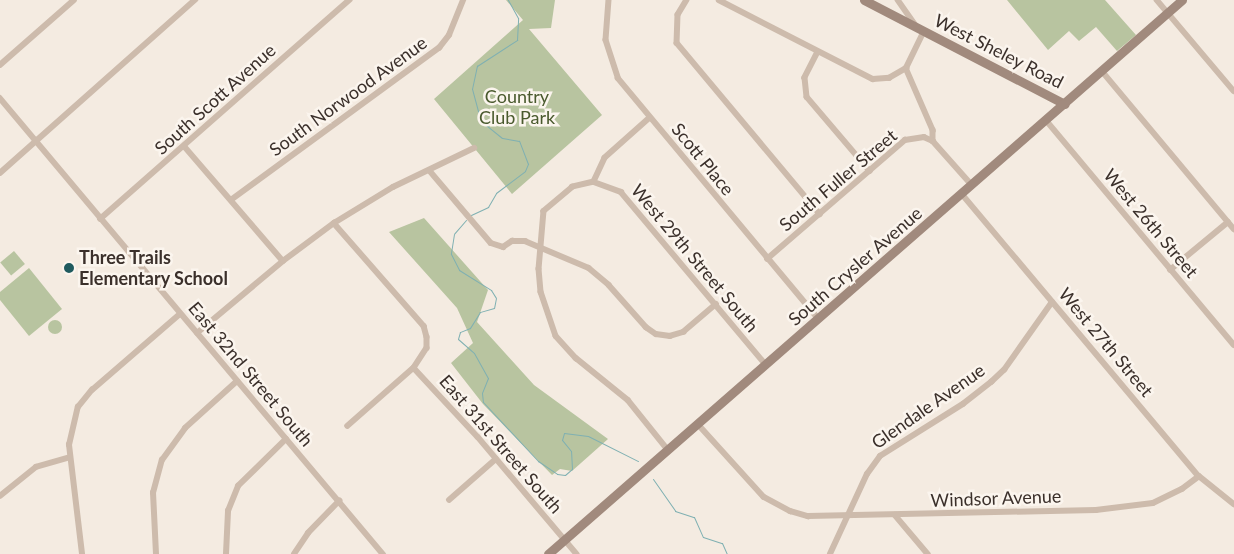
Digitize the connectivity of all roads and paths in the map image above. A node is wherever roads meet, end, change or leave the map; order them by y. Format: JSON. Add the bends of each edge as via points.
{"nodes":[{"id":1,"x":74,"y":0,"type":"edge"},
{"id":2,"x":195,"y":0,"type":"edge"},
{"id":3,"x":349,"y":0,"type":"edge"},
{"id":4,"x":463,"y":0,"type":"edge"},
{"id":5,"x":609,"y":0,"type":"edge"},
{"id":6,"x":687,"y":0,"type":"edge"},
{"id":7,"x":719,"y":0,"type":"edge"},
{"id":8,"x":864,"y":0,"type":"edge"},
{"id":9,"x":898,"y":0,"type":"edge"},
{"id":10,"x":1157,"y":0,"type":"edge"},
{"id":11,"x":1182,"y":0,"type":"edge"},
{"id":12,"x":1168,"y":13,"type":"junction"},
{"id":13,"x":921,"y":29,"type":"junction"},
{"id":14,"x":818,"y":52,"type":"junction"},
{"id":15,"x":0,"y":65,"type":"edge"},
{"id":16,"x":906,"y":68,"type":"junction"},
{"id":17,"x":1102,"y":71,"type":"junction"},
{"id":18,"x":1234,"y":91,"type":"edge"},
{"id":19,"x":0,"y":98,"type":"edge"},
{"id":20,"x":1065,"y":104,"type":"junction"},
{"id":21,"x":650,"y":118,"type":"junction"},
{"id":22,"x":1046,"y":120,"type":"junction"},
{"id":23,"x":36,"y":141,"type":"junction"},
{"id":24,"x":933,"y":141,"type":"junction"},
{"id":25,"x":185,"y":147,"type":"junction"},
{"id":26,"x":474,"y":148,"type":"dead end"},
{"id":27,"x":430,"y":171,"type":"junction"},
{"id":28,"x":870,"y":171,"type":"junction"},
{"id":29,"x":0,"y":173,"type":"edge"},
{"id":30,"x":594,"y":182,"type":"junction"},
{"id":31,"x":972,"y":185,"type":"junction"},
{"id":32,"x":962,"y":194,"type":"junction"},
{"id":33,"x":231,"y":200,"type":"junction"},
{"id":34,"x":820,"y":214,"type":"junction"},
{"id":35,"x":100,"y":219,"type":"junction"},
{"id":36,"x":1228,"y":222,"type":"junction"},
{"id":37,"x":334,"y":223,"type":"junction"},
{"id":38,"x":1234,"y":228,"type":"edge"},
{"id":39,"x":540,"y":246,"type":"junction"},
{"id":40,"x":767,"y":259,"type":"junction"},
{"id":41,"x":284,"y":261,"type":"junction"},
{"id":42,"x":1170,"y":270,"type":"junction"},
{"id":43,"x":1052,"y":302,"type":"junction"},
{"id":44,"x":716,"y":304,"type":"junction"},
{"id":45,"x":180,"y":314,"type":"junction"},
{"id":46,"x":819,"y":319,"type":"junction"},
{"id":47,"x":196,"y":333,"type":"junction"},
{"id":48,"x":1234,"y":345,"type":"edge"},
{"id":49,"x":766,"y":365,"type":"junction"},
{"id":50,"x":414,"y":368,"type":"junction"},
{"id":51,"x":237,"y":382,"type":"junction"},
{"id":52,"x":698,"y":424,"type":"junction"},
{"id":53,"x":348,"y":426,"type":"dead end"},
{"id":54,"x":286,"y":438,"type":"junction"},
{"id":55,"x":668,"y":450,"type":"junction"},
{"id":56,"x":70,"y":456,"type":"junction"},
{"id":57,"x":496,"y":459,"type":"junction"},
{"id":58,"x":1199,"y":476,"type":"junction"},
{"id":59,"x":0,"y":496,"type":"edge"},
{"id":60,"x":449,"y":500,"type":"dead end"},
{"id":61,"x":339,"y":501,"type":"junction"},
{"id":62,"x":1234,"y":504,"type":"edge"},
{"id":63,"x":895,"y":515,"type":"junction"},
{"id":64,"x":846,"y":516,"type":"junction"},
{"id":65,"x":564,"y":540,"type":"junction"},
{"id":66,"x":82,"y":554,"type":"edge"},
{"id":67,"x":156,"y":554,"type":"edge"},
{"id":68,"x":226,"y":554,"type":"edge"},
{"id":69,"x":294,"y":554,"type":"edge"},
{"id":70,"x":383,"y":554,"type":"edge"},
{"id":71,"x":548,"y":554,"type":"edge"},
{"id":72,"x":577,"y":554,"type":"edge"},
{"id":73,"x":830,"y":554,"type":"edge"},
{"id":74,"x":928,"y":554,"type":"edge"}],
"edges":[{"from":1,"to":15,"type":"street"},
{"from":2,"to":23,"type":"street"},
{"from":3,"to":25,"type":"street","name":"South Scott Avenue"},
{"from":4,"to":33,"type":"street","name":"South Norwood Avenue","via":[[449,35],[439,48]]},
{"from":5,"to":21,"type":"street","name":"Scott Place","via":[[606,40],[611,61],[628,93]]},
{"from":6,"to":34,"type":"street","via":[[678,15],[677,43]]},
{"from":7,"to":14,"type":"street"},
{"from":8,"to":13,"type":"main road","name":"West Sheley Road"},
{"from":9,"to":13,"type":"street"},
{"from":10,"to":12,"type":"street"},
{"from":11,"to":12,"type":"main road","name":"South Crysler Avenue"},
{"from":12,"to":17,"type":"main road","name":"South Crysler Avenue"},
{"from":12,"to":18,"type":"street"},
{"from":13,"to":16,"type":"street"},
{"from":13,"to":20,"type":"main road","name":"West Sheley Road"},
{"from":14,"to":16,"type":"street","via":[[873,79],[889,78]]},
{"from":14,"to":28,"type":"street","via":[[805,78],[807,97]]},
{"from":16,"to":24,"type":"street","via":[[933,130]]},
{"from":17,"to":20,"type":"main road","name":"South Crysler Avenue"},
{"from":17,"to":36,"type":"street"},
{"from":19,"to":23,"type":"street","name":"East 32nd Street South"},
{"from":20,"to":22,"type":"main road","name":"South Crysler Avenue"},
{"from":21,"to":30,"type":"street","via":[[605,158]]},
{"from":21,"to":40,"type":"street","name":"Scott Place"},
{"from":22,"to":31,"type":"main road","name":"South Crysler Avenue"},
{"from":22,"to":42,"type":"street","name":"West 26th Street"},
{"from":23,"to":29,"type":"street"},
{"from":23,"to":35,"type":"street","name":"East 32nd Street South"},
{"from":24,"to":28,"type":"street","name":"South Fuller Street","via":[[924,137],[905,140]]},
{"from":24,"to":31,"type":"street"},
{"from":25,"to":33,"type":"street"},
{"from":25,"to":35,"type":"street","name":"South Scott Avenue"},
{"from":26,"to":27,"type":"street"},
{"from":27,"to":37,"type":"street","via":[[393,187]]},
{"from":27,"to":39,"type":"street","via":[[491,243],[503,247],[512,241]]},
{"from":28,"to":34,"type":"street","name":"South Fuller Street"},
{"from":30,"to":39,"type":"street","via":[[573,187],[544,211]]},
{"from":30,"to":44,"type":"street","name":"West 29th Street South","via":[[620,192]]},
{"from":31,"to":32,"type":"main road","name":"South Crysler Avenue"},
{"from":32,"to":43,"type":"street","name":"West 27th Street"},
{"from":32,"to":46,"type":"main road","name":"South Crysler Avenue"},
{"from":33,"to":41,"type":"street"},
{"from":34,"to":40,"type":"street","name":"South Fuller Street"},
{"from":35,"to":45,"type":"street","name":"East 32nd Street South"},
{"from":36,"to":38,"type":"street"},
{"from":36,"to":42,"type":"street"},
{"from":37,"to":41,"type":"street"},
{"from":37,"to":50,"type":"street","via":[[424,326],[427,348]]},
{"from":39,"to":44,"type":"street","via":[[594,272],[656,334],[670,336],[683,332]]},
{"from":39,"to":55,"type":"street","via":[[541,292],[556,336],[576,358],[628,400]]},
{"from":40,"to":46,"type":"street","name":"Scott Place"},
{"from":41,"to":47,"type":"street"},
{"from":42,"to":48,"type":"street","name":"West 26th Street"},
{"from":43,"to":58,"type":"street","name":"West 27th Street"},
{"from":43,"to":64,"type":"street","name":"Glendale Avenue","via":[[1004,370],[991,382],[963,404],[880,456]]},
{"from":44,"to":49,"type":"street","name":"West 29th Street South"},
{"from":45,"to":47,"type":"street","name":"East 32nd Street South"},
{"from":45,"to":56,"type":"street","via":[[84,398],[72,425]]},
{"from":46,"to":49,"type":"main road","name":"South Crysler Avenue"},
{"from":47,"to":51,"type":"street","name":"East 32nd Street South"},
{"from":49,"to":52,"type":"main road","name":"South Crysler Avenue"},
{"from":50,"to":53,"type":"street"},
{"from":50,"to":57,"type":"street","name":"East 31st Street South"},
{"from":51,"to":54,"type":"street","name":"East 32nd Street South"},
{"from":51,"to":67,"type":"street","via":[[185,428],[162,460],[153,493]]},
{"from":52,"to":55,"type":"main road","name":"South Crysler Avenue"},
{"from":52,"to":64,"type":"street","name":"Windsor Avenue","via":[[754,488],[787,509],[808,516]]},
{"from":54,"to":61,"type":"street","name":"East 32nd Street South"},
{"from":54,"to":68,"type":"street","via":[[238,486],[228,511]]},
{"from":55,"to":65,"type":"main road","name":"South Crysler Avenue"},
{"from":56,"to":59,"type":"street","via":[[36,467]]},
{"from":56,"to":66,"type":"street"},
{"from":57,"to":60,"type":"street"},
{"from":57,"to":65,"type":"street","name":"East 31st Street South"},
{"from":58,"to":62,"type":"street","name":"West 27th Street"},
{"from":58,"to":63,"type":"street","name":"Windsor Avenue","via":[[1165,498],[1123,507]]},
{"from":61,"to":69,"type":"street","via":[[308,533]]},
{"from":61,"to":70,"type":"street","name":"East 32nd Street South"},
{"from":63,"to":64,"type":"street","name":"Windsor Avenue"},
{"from":63,"to":74,"type":"street"},
{"from":64,"to":73,"type":"street","name":"Glendale Avenue"},
{"from":65,"to":71,"type":"main road","name":"South Crysler Avenue"},
{"from":65,"to":72,"type":"street","name":"East 31st Street South"}]}
